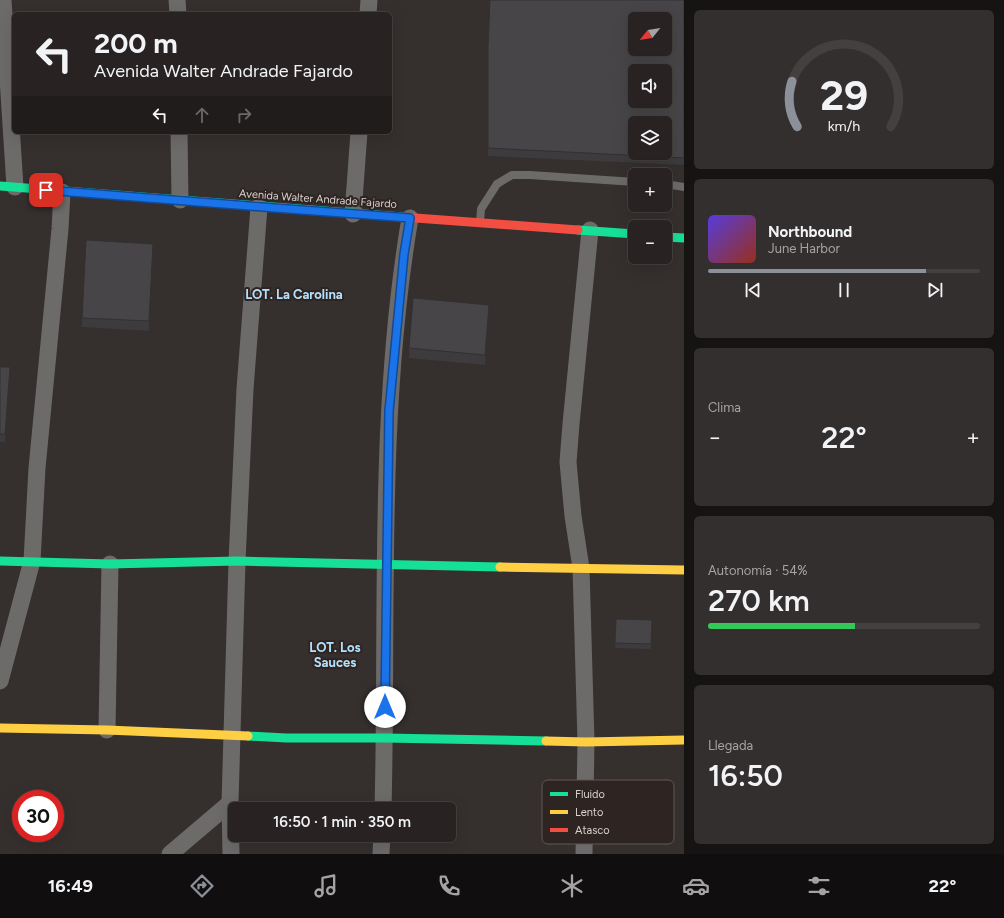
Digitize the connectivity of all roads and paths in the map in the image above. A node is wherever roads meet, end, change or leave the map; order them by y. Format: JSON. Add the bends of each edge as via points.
{"nodes":[{"id":1,"x":3,"y":0,"type":"edge"},
{"id":2,"x":178,"y":0,"type":"edge"},
{"id":3,"x":369,"y":0,"type":"edge"},
{"id":4,"x":178,"y":12,"type":"edge"},
{"id":5,"x":368,"y":12,"type":"edge"},
{"id":6,"x":180,"y":134,"type":"edge"},
{"id":7,"x":359,"y":134,"type":"edge"},
{"id":8,"x":628,"y":182,"type":"edge"},
{"id":9,"x":672,"y":185,"type":"edge"},
{"id":10,"x":7,"y":187,"type":"edge"},
{"id":11,"x":684,"y":187,"type":"edge"},
{"id":12,"x":62,"y":192,"type":"junction"},
{"id":13,"x":180,"y":200,"type":"junction"},
{"id":14,"x":259,"y":207,"type":"junction"},
{"id":15,"x":353,"y":214,"type":"junction"},
{"id":16,"x":410,"y":218,"type":"junction"},
{"id":17,"x":480,"y":222,"type":"junction"},
{"id":18,"x":590,"y":230,"type":"junction"},
{"id":19,"x":628,"y":233,"type":"edge"},
{"id":20,"x":672,"y":237,"type":"edge"},
{"id":21,"x":684,"y":238,"type":"edge"},
{"id":22,"x":0,"y":561,"type":"edge"},
{"id":23,"x":32,"y":561,"type":"junction"},
{"id":24,"x":237,"y":561,"type":"junction"},
{"id":25,"x":110,"y":564,"type":"junction"},
{"id":26,"x":386,"y":565,"type":"junction"},
{"id":27,"x":582,"y":568,"type":"junction"},
{"id":28,"x":684,"y":570,"type":"edge"},
{"id":29,"x":0,"y":681,"type":"edge"},
{"id":30,"x":0,"y":728,"type":"edge"},
{"id":31,"x":107,"y":730,"type":"junction"},
{"id":32,"x":232,"y":735,"type":"junction"},
{"id":33,"x":385,"y":738,"type":"junction"},
{"id":34,"x":684,"y":740,"type":"edge"},
{"id":35,"x":586,"y":742,"type":"junction"},
{"id":36,"x":585,"y":780,"type":"edge"},
{"id":37,"x":230,"y":802,"type":"edge"},
{"id":38,"x":383,"y":802,"type":"edge"},
{"id":39,"x":228,"y":805,"type":"edge"},
{"id":40,"x":232,"y":842,"type":"edge"},
{"id":41,"x":382,"y":842,"type":"edge"},
{"id":42,"x":584,"y":844,"type":"edge"},
{"id":43,"x":170,"y":854,"type":"edge"},
{"id":44,"x":231,"y":854,"type":"edge"},
{"id":45,"x":381,"y":854,"type":"edge"},
{"id":46,"x":584,"y":854,"type":"edge"}],
"edges":[{"from":1,"to":10,"type":"street"},
{"from":2,"to":4,"type":"street"},
{"from":3,"to":5,"type":"street"},
{"from":6,"to":13,"type":"street"},
{"from":7,"to":15,"type":"street"},
{"from":8,"to":17,"type":"lane","via":[[512,175],[497,184],[481,209]]},
{"from":9,"to":11,"type":"lane"},
{"from":10,"to":12,"type":"street","name":"Avenida Walter Andrade Fajardo"},
{"from":12,"to":13,"type":"street","name":"Avenida Walter Andrade Fajardo"},
{"from":12,"to":23,"type":"street","via":[[37,468]]},
{"from":13,"to":14,"type":"street","name":"Avenida Walter Andrade Fajardo"},
{"from":14,"to":15,"type":"street","name":"Avenida Walter Andrade Fajardo"},
{"from":14,"to":24,"type":"street","via":[[245,389]]},
{"from":15,"to":16,"type":"street","name":"Avenida Walter Andrade Fajardo"},
{"from":16,"to":17,"type":"street","name":"Avenida Walter Andrade Fajardo"},
{"from":16,"to":26,"type":"street","via":[[404,254],[389,411]]},
{"from":17,"to":18,"type":"street","name":"Avenida Walter Andrade Fajardo"},
{"from":18,"to":19,"type":"street","name":"Avenida Walter Andrade Fajardo"},
{"from":18,"to":27,"type":"street","via":[[568,462],[573,516]]},
{"from":20,"to":21,"type":"street"},
{"from":22,"to":23,"type":"street"},
{"from":23,"to":25,"type":"street"},
{"from":23,"to":29,"type":"street"},
{"from":24,"to":25,"type":"street"},
{"from":24,"to":26,"type":"street"},
{"from":24,"to":32,"type":"street"},
{"from":25,"to":31,"type":"street"},
{"from":26,"to":27,"type":"street"},
{"from":26,"to":33,"type":"street"},
{"from":27,"to":28,"type":"street"},
{"from":27,"to":35,"type":"street"},
{"from":30,"to":31,"type":"street"},
{"from":31,"to":32,"type":"street"},
{"from":32,"to":33,"type":"street"},
{"from":32,"to":37,"type":"street"},
{"from":33,"to":35,"type":"street"},
{"from":33,"to":38,"type":"street"},
{"from":34,"to":35,"type":"street"},
{"from":35,"to":36,"type":"street"},
{"from":39,"to":43,"type":"street"},
{"from":40,"to":44,"type":"street"},
{"from":41,"to":45,"type":"street"},
{"from":42,"to":46,"type":"street"}]}
